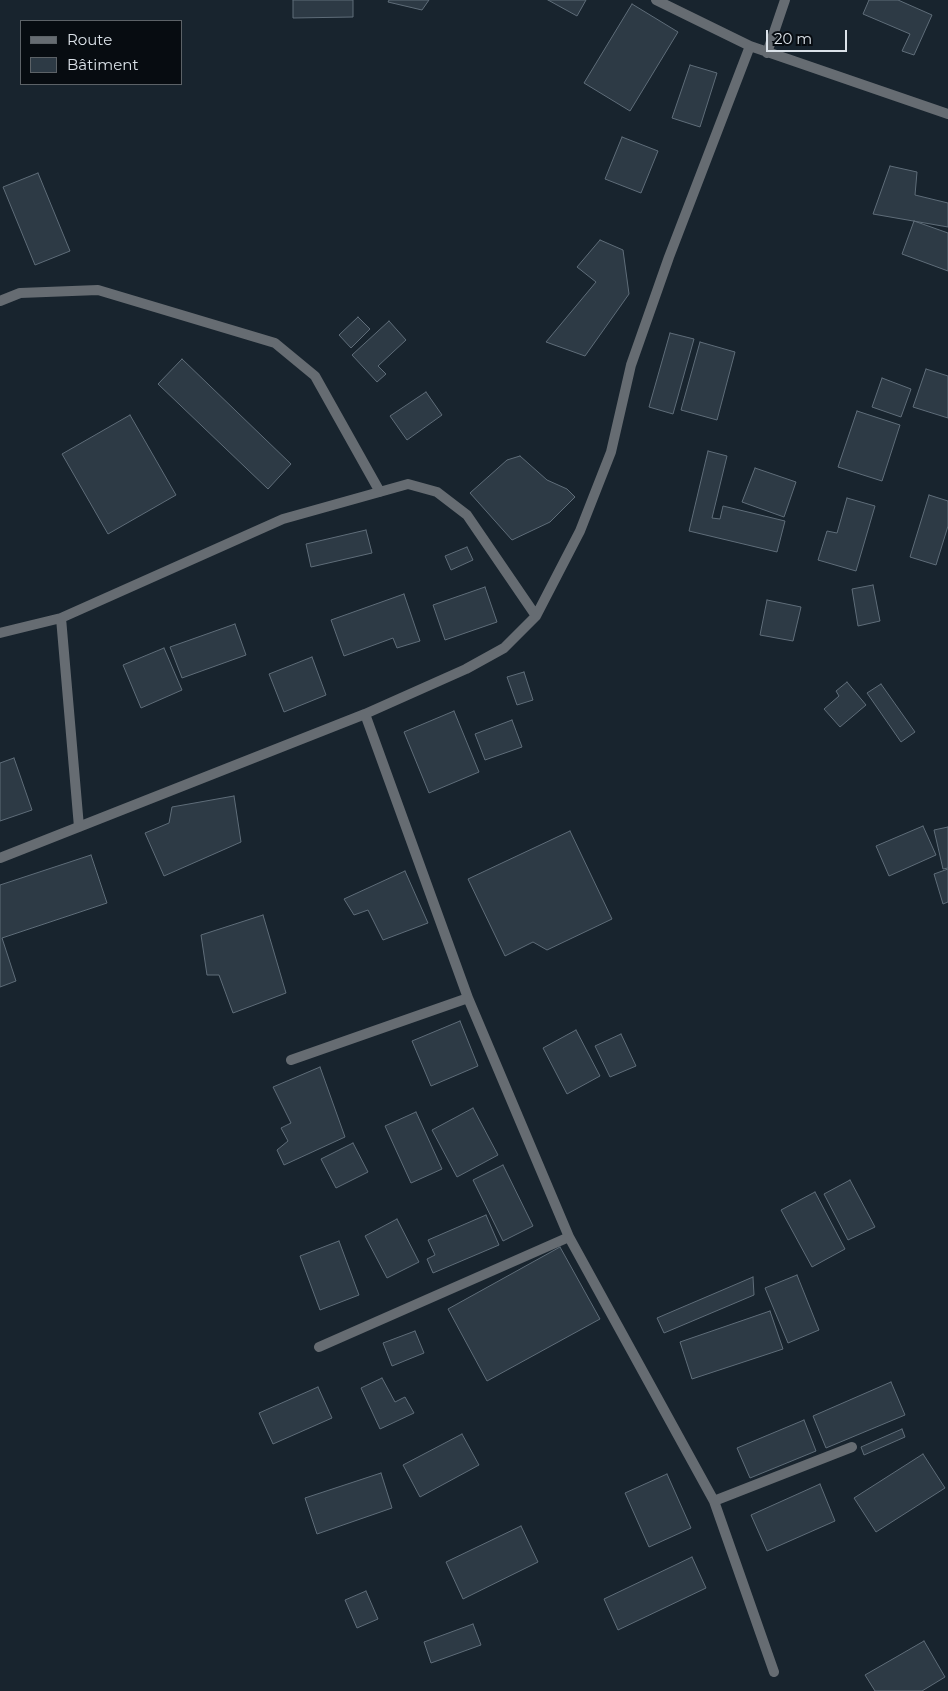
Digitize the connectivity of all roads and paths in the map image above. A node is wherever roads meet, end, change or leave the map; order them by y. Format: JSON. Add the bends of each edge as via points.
{"nodes":[{"id":1,"x":656,"y":0,"type":"edge"},
{"id":2,"x":785,"y":0,"type":"edge"},
{"id":3,"x":750,"y":46,"type":"junction"},
{"id":4,"x":767,"y":53,"type":"junction"},
{"id":5,"x":948,"y":114,"type":"edge"},
{"id":6,"x":0,"y":301,"type":"edge"},
{"id":7,"x":380,"y":492,"type":"junction"},
{"id":8,"x":536,"y":616,"type":"junction"},
{"id":9,"x":62,"y":618,"type":"junction"},
{"id":10,"x":0,"y":634,"type":"edge"},
{"id":11,"x":365,"y":714,"type":"junction"},
{"id":12,"x":80,"y":827,"type":"junction"},
{"id":13,"x":0,"y":858,"type":"edge"},
{"id":14,"x":468,"y":998,"type":"junction"},
{"id":15,"x":291,"y":1060,"type":"dead end"},
{"id":16,"x":569,"y":1237,"type":"junction"},
{"id":17,"x":319,"y":1346,"type":"dead end"},
{"id":18,"x":852,"y":1447,"type":"dead end"},
{"id":19,"x":714,"y":1501,"type":"junction"},
{"id":20,"x":774,"y":1672,"type":"dead end"}],
"edges":[{"from":1,"to":3,"type":"street"},
{"from":2,"to":4,"type":"street"},
{"from":3,"to":4,"type":"street"},
{"from":3,"to":8,"type":"street","via":[[631,365],[611,452],[580,531]]},
{"from":4,"to":5,"type":"street"},
{"from":6,"to":7,"type":"street","via":[[20,293],[98,290],[275,343],[315,376]]},
{"from":7,"to":8,"type":"street","via":[[408,484],[436,492],[467,515]]},
{"from":7,"to":9,"type":"street","via":[[284,519]]},
{"from":8,"to":11,"type":"street","via":[[504,648],[466,669]]},
{"from":9,"to":10,"type":"street"},
{"from":9,"to":12,"type":"street"},
{"from":11,"to":12,"type":"street"},
{"from":11,"to":14,"type":"street"},
{"from":12,"to":13,"type":"street"},
{"from":14,"to":15,"type":"street"},
{"from":14,"to":16,"type":"street"},
{"from":16,"to":17,"type":"street"},
{"from":16,"to":19,"type":"street"},
{"from":18,"to":19,"type":"street"},
{"from":19,"to":20,"type":"street"}]}
